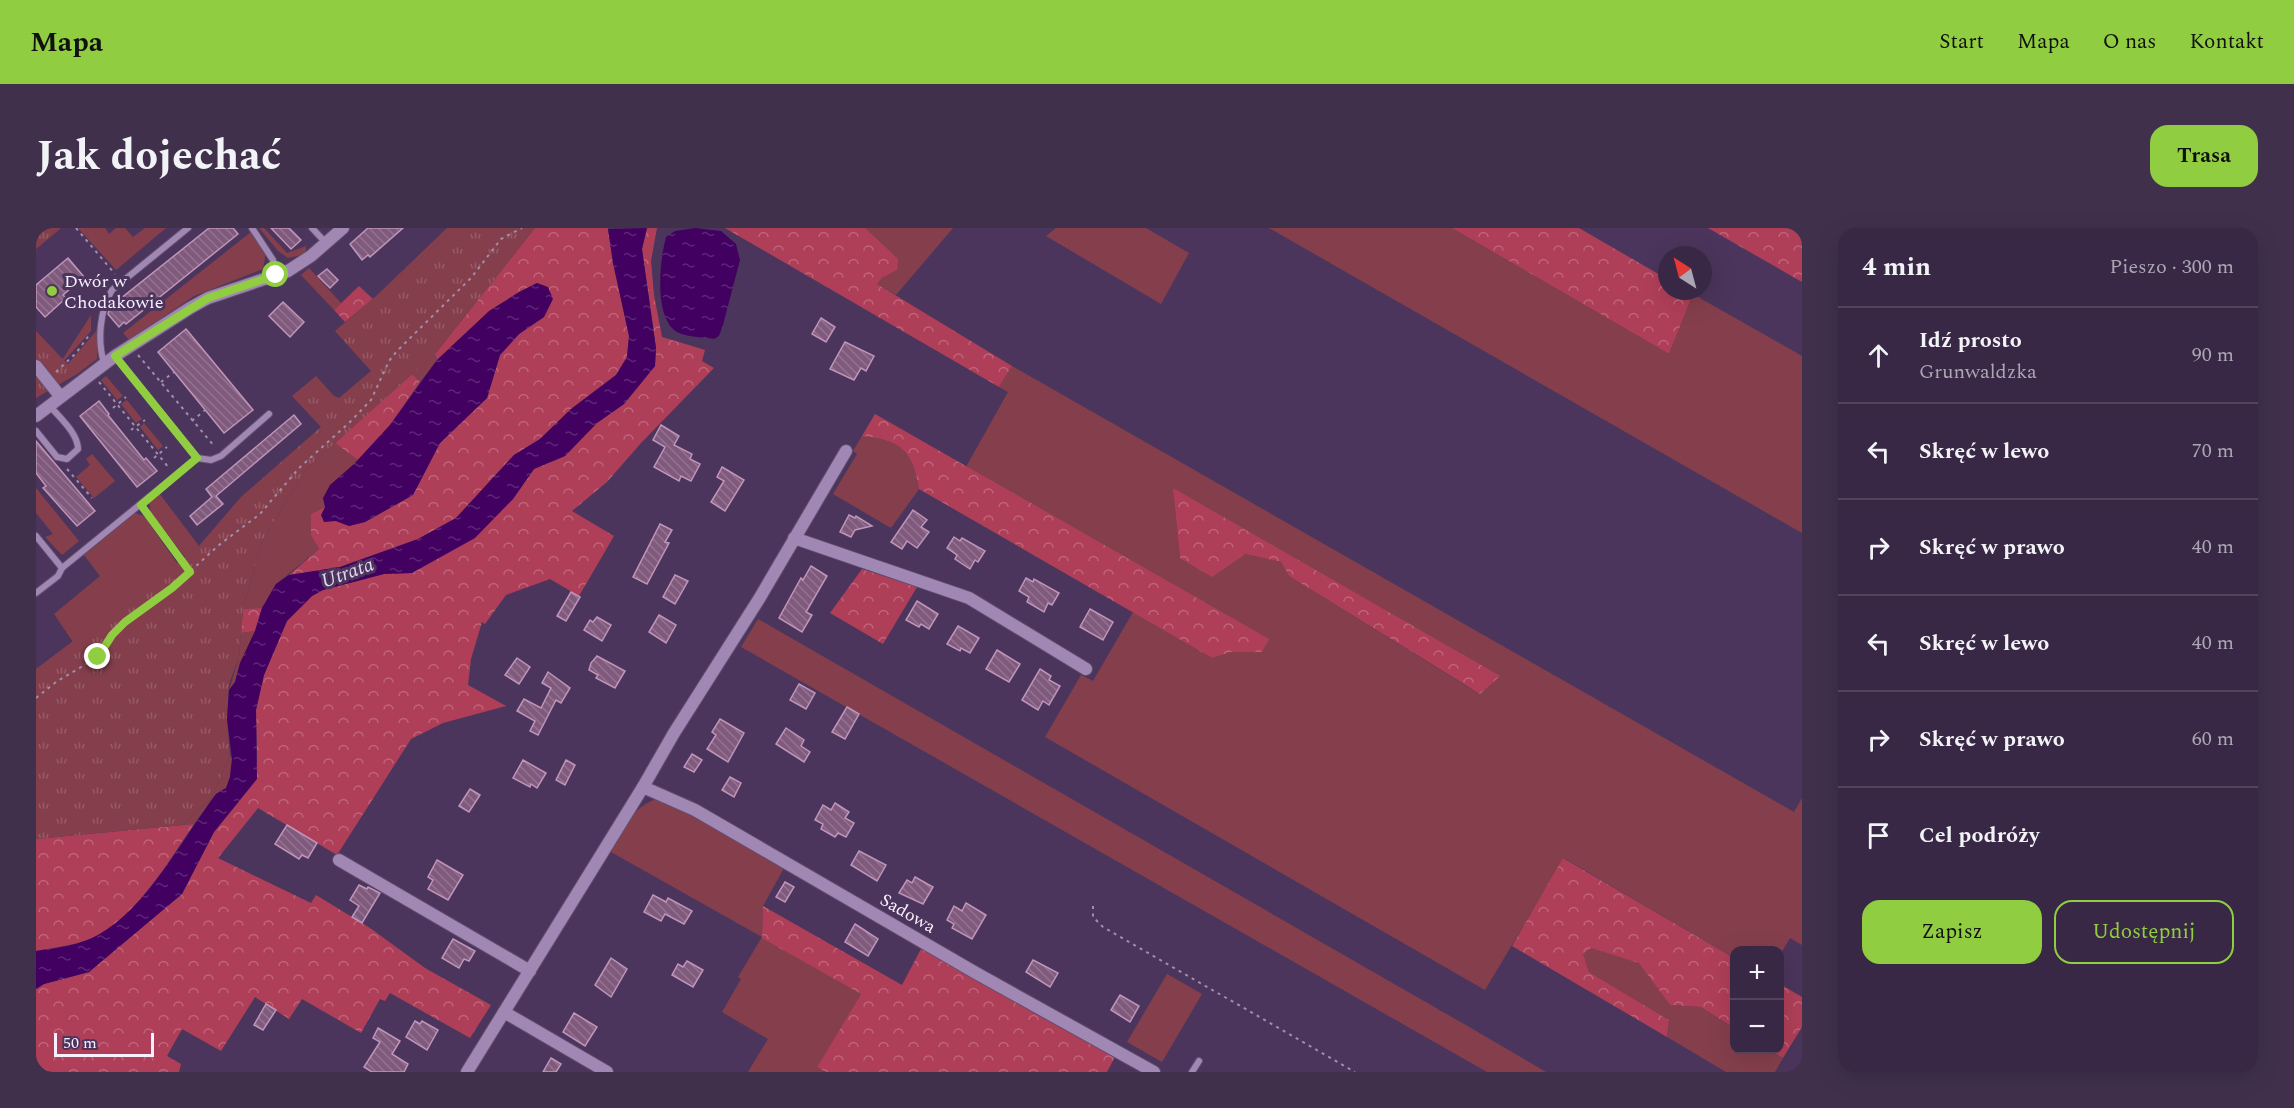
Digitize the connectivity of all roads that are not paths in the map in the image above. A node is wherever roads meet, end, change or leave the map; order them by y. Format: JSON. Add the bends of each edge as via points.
{"nodes":[{"id":1,"x":188,"y":228,"type":"edge"},
{"id":2,"x":252,"y":228,"type":"edge"},
{"id":3,"x":312,"y":228,"type":"edge"},
{"id":4,"x":343,"y":228,"type":"edge"},
{"id":5,"x":326,"y":243,"type":"junction"},
{"id":6,"x":276,"y":275,"type":"junction"},
{"id":7,"x":115,"y":356,"type":"junction"},
{"id":8,"x":104,"y":364,"type":"junction"},
{"id":9,"x":36,"y":366,"type":"edge"},
{"id":10,"x":60,"y":396,"type":"junction"},
{"id":11,"x":49,"y":405,"type":"junction"},
{"id":12,"x":269,"y":414,"type":"dead end"},
{"id":13,"x":36,"y":416,"type":"edge"},
{"id":14,"x":36,"y":431,"type":"edge"},
{"id":15,"x":846,"y":451,"type":"dead end"},
{"id":16,"x":197,"y":458,"type":"junction"},
{"id":17,"x":36,"y":536,"type":"edge"},
{"id":18,"x":794,"y":538,"type":"junction"},
{"id":19,"x":62,"y":568,"type":"junction"},
{"id":20,"x":36,"y":593,"type":"edge"},
{"id":21,"x":1086,"y":669,"type":"dead end"},
{"id":22,"x":643,"y":787,"type":"junction"},
{"id":23,"x":339,"y":860,"type":"dead end"},
{"id":24,"x":530,"y":971,"type":"junction"},
{"id":25,"x":504,"y":1012,"type":"junction"},
{"id":26,"x":1199,"y":1061,"type":"dead end"},
{"id":27,"x":467,"y":1072,"type":"edge"},
{"id":28,"x":607,"y":1072,"type":"edge"},
{"id":29,"x":1154,"y":1072,"type":"edge"},
{"id":30,"x":1192,"y":1072,"type":"edge"}],
"edges":[{"from":1,"to":8,"type":"lane","via":[[112,290],[101,321]]},
{"from":2,"to":6,"type":"lane","via":[[273,260]]},
{"from":3,"to":5,"type":"lane"},
{"from":4,"to":5,"type":"street"},
{"from":5,"to":6,"type":"street","via":[[299,265]]},
{"from":6,"to":7,"type":"street","via":[[208,298]]},
{"from":7,"to":8,"type":"street"},
{"from":7,"to":16,"type":"lane"},
{"from":8,"to":10,"type":"street"},
{"from":9,"to":10,"type":"street"},
{"from":10,"to":11,"type":"street"},
{"from":11,"to":13,"type":"street"},
{"from":11,"to":14,"type":"lane","via":[[78,443],[78,449],[67,459],[61,459]]},
{"from":12,"to":16,"type":"lane","via":[[221,456],[211,460]]},
{"from":15,"to":18,"type":"street"},
{"from":16,"to":19,"type":"lane"},
{"from":17,"to":19,"type":"lane"},
{"from":18,"to":21,"type":"street","via":[[969,598]]},
{"from":18,"to":22,"type":"street"},
{"from":19,"to":20,"type":"lane"},
{"from":22,"to":24,"type":"street"},
{"from":22,"to":29,"type":"street","name":"Sadowa","via":[[695,810]]},
{"from":23,"to":24,"type":"street"},
{"from":24,"to":25,"type":"street"},
{"from":25,"to":27,"type":"street"},
{"from":25,"to":28,"type":"street"},
{"from":26,"to":30,"type":"lane"}]}
